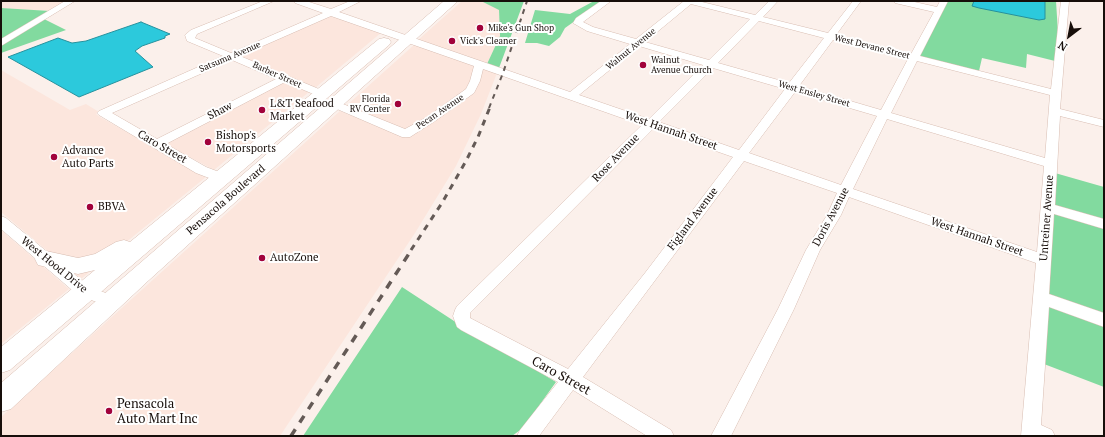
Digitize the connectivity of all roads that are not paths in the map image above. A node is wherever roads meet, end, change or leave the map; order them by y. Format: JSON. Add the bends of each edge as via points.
{"nodes":[{"id":1,"x":71,"y":1,"type":"edge"},
{"id":2,"x":270,"y":1,"type":"edge"},
{"id":3,"x":298,"y":1,"type":"edge"},
{"id":4,"x":357,"y":1,"type":"edge"},
{"id":5,"x":433,"y":1,"type":"edge"},
{"id":6,"x":440,"y":1,"type":"edge"},
{"id":7,"x":452,"y":1,"type":"edge"},
{"id":8,"x":607,"y":1,"type":"edge"},
{"id":9,"x":690,"y":1,"type":"edge"},
{"id":10,"x":774,"y":1,"type":"edge"},
{"id":11,"x":858,"y":1,"type":"edge"},
{"id":12,"x":898,"y":1,"type":"edge"},
{"id":13,"x":1065,"y":1,"type":"edge"},
{"id":14,"x":942,"y":6,"type":"edge"},
{"id":15,"x":331,"y":12,"type":"junction"},
{"id":16,"x":756,"y":18,"type":"junction"},
{"id":17,"x":405,"y":29,"type":"junction"},
{"id":18,"x":830,"y":36,"type":"junction"},
{"id":19,"x":1,"y":43,"type":"edge"},
{"id":20,"x":638,"y":44,"type":"junction"},
{"id":21,"x":232,"y":56,"type":"junction"},
{"id":22,"x":914,"y":57,"type":"junction"},
{"id":23,"x":479,"y":64,"type":"junction"},
{"id":24,"x":710,"y":64,"type":"junction"},
{"id":25,"x":284,"y":79,"type":"junction"},
{"id":26,"x":792,"y":87,"type":"junction"},
{"id":27,"x":1056,"y":93,"type":"junction"},
{"id":28,"x":571,"y":96,"type":"junction"},
{"id":29,"x":328,"y":99,"type":"junction"},
{"id":30,"x":1055,"y":111,"type":"junction"},
{"id":31,"x":103,"y":113,"type":"joint"},
{"id":32,"x":884,"y":114,"type":"junction"},
{"id":33,"x":649,"y":124,"type":"junction"},
{"id":34,"x":1104,"y":124,"type":"edge"},
{"id":35,"x":406,"y":134,"type":"joint"},
{"id":36,"x":157,"y":144,"type":"junction"},
{"id":37,"x":741,"y":156,"type":"junction"},
{"id":38,"x":1051,"y":164,"type":"junction"},
{"id":39,"x":229,"y":172,"type":"junction"},
{"id":40,"x":845,"y":192,"type":"junction"},
{"id":41,"x":1048,"y":207,"type":"junction"},
{"id":42,"x":1,"y":221,"type":"edge"},
{"id":43,"x":1104,"y":224,"type":"edge"},
{"id":44,"x":46,"y":259,"type":"junction"},
{"id":45,"x":1043,"y":260,"type":"junction"},
{"id":46,"x":85,"y":292,"type":"junction"},
{"id":47,"x":1042,"y":298,"type":"junction"},
{"id":48,"x":112,"y":301,"type":"junction"},
{"id":49,"x":462,"y":316,"type":"joint"},
{"id":50,"x":1104,"y":320,"type":"edge"},
{"id":51,"x":1,"y":362,"type":"edge"},
{"id":52,"x":570,"y":380,"type":"junction"},
{"id":53,"x":1,"y":386,"type":"edge"},
{"id":54,"x":1,"y":400,"type":"edge"},
{"id":55,"x":1036,"y":434,"type":"edge"},
{"id":56,"x":527,"y":436,"type":"edge"},
{"id":57,"x":664,"y":436,"type":"edge"},
{"id":58,"x":721,"y":436,"type":"edge"}],
"edges":[{"from":1,"to":19,"type":"street"},
{"from":2,"to":21,"type":"street","name":"Barber Street","via":[[190,35],[192,40]]},
{"from":3,"to":15,"type":"street","name":"West Hannah Street"},
{"from":4,"to":15,"type":"street","name":"Satsuma Avenue"},
{"from":5,"to":17,"type":"highway","name":"Pensacola Boulevard"},
{"from":6,"to":17,"type":"highway","via":[[404,33]]},
{"from":7,"to":17,"type":"highway","name":"Pensacola Boulevard"},
{"from":8,"to":20,"type":"street","name":"West Ensley Street","via":[[578,23]]},
{"from":9,"to":16,"type":"street","name":"West Devane Street"},
{"from":9,"to":20,"type":"street","name":"Walnut Avenue"},
{"from":10,"to":16,"type":"street","name":"Rose Avenue"},
{"from":11,"to":18,"type":"street","name":"Figland Avenue"},
{"from":12,"to":14,"type":"street"},
{"from":13,"to":27,"type":"street","name":"Untreiner Avenue"},
{"from":14,"to":22,"type":"street","name":"Doris Avenue"},
{"from":15,"to":17,"type":"street","name":"West Hannah Street"},
{"from":15,"to":21,"type":"street","name":"Satsuma Avenue"},
{"from":16,"to":18,"type":"street","name":"West Devane Street"},
{"from":16,"to":24,"type":"street","name":"Rose Avenue"},
{"from":17,"to":23,"type":"street","name":"West Hannah Street"},
{"from":17,"to":29,"type":"highway","name":"Pensacola Boulevard"},
{"from":18,"to":22,"type":"street","name":"West Devane Street"},
{"from":18,"to":26,"type":"street","name":"Figland Avenue"},
{"from":20,"to":24,"type":"street","name":"West Ensley Street"},
{"from":20,"to":28,"type":"street","name":"Walnut Avenue"},
{"from":21,"to":25,"type":"street","name":"Barber Street"},
{"from":21,"to":31,"type":"street","name":"Satsuma Avenue"},
{"from":22,"to":27,"type":"street","name":"West Devane Street"},
{"from":22,"to":32,"type":"street","name":"Doris Avenue"},
{"from":23,"to":28,"type":"street","name":"West Hannah Street"},
{"from":23,"to":35,"type":"street","name":"Pecan Avenue","via":[[470,90],[436,116]]},
{"from":24,"to":26,"type":"street","name":"West Ensley Street"},
{"from":24,"to":33,"type":"street","name":"Rose Avenue"},
{"from":25,"to":29,"type":"street","name":"Barber Street"},
{"from":25,"to":36,"type":"street","name":"Shaw"},
{"from":26,"to":32,"type":"street","name":"West Ensley Street"},
{"from":26,"to":37,"type":"street","name":"Figland Avenue"},
{"from":27,"to":30,"type":"street","name":"Untreiner Avenue"},
{"from":28,"to":33,"type":"street","name":"West Hannah Street"},
{"from":29,"to":35,"type":"street","name":"Barber Street"},
{"from":29,"to":39,"type":"highway","name":"Pensacola Boulevard"},
{"from":29,"to":48,"type":"highway","name":"Pensacola Boulevard"},
{"from":30,"to":34,"type":"street"},
{"from":30,"to":38,"type":"street","name":"Untreiner Avenue"},
{"from":31,"to":36,"type":"street","name":"Caro Street"},
{"from":32,"to":38,"type":"street","name":"West Ensley Street"},
{"from":32,"to":40,"type":"street","name":"Doris Avenue"},
{"from":33,"to":37,"type":"street","name":"West Hannah Street"},
{"from":33,"to":49,"type":"street","name":"Rose Avenue","via":[[550,226],[463,310]]},
{"from":36,"to":39,"type":"street","name":"Caro Street","via":[[201,170]]},
{"from":37,"to":40,"type":"street","name":"West Hannah Street"},
{"from":37,"to":52,"type":"street","name":"Figland Avenue"},
{"from":38,"to":41,"type":"street","name":"Untreiner Avenue"},
{"from":39,"to":44,"type":"highway","via":[[178,203],[117,253],[100,261],[78,266]]},
{"from":39,"to":46,"type":"highway","name":"Pensacola Boulevard"},
{"from":39,"to":48,"type":"highway","via":[[218,190],[125,270],[112,285]]},
{"from":40,"to":45,"type":"street","name":"West Hannah Street"},
{"from":40,"to":58,"type":"street","name":"Doris Avenue","via":[[813,250]]},
{"from":41,"to":43,"type":"street"},
{"from":41,"to":45,"type":"street","name":"Untreiner Avenue"},
{"from":42,"to":44,"type":"street","name":"West Hood Drive"},
{"from":44,"to":46,"type":"street","name":"West Hood Drive"},
{"from":45,"to":47,"type":"street","name":"Untreiner Avenue"},
{"from":46,"to":48,"type":"street","name":"West Hood Drive"},
{"from":46,"to":51,"type":"highway","name":"Pensacola Boulevard"},
{"from":46,"to":53,"type":"highway","via":[[92,301],[85,313]]},
{"from":47,"to":50,"type":"street"},
{"from":47,"to":55,"type":"street","name":"Untreiner Avenue"},
{"from":48,"to":54,"type":"highway","name":"Pensacola Boulevard"},
{"from":49,"to":52,"type":"street","name":"Caro Street","via":[[463,322],[467,325]]},
{"from":52,"to":56,"type":"street","name":"Figland Avenue"},
{"from":52,"to":57,"type":"street","name":"Caro Street"}]}
